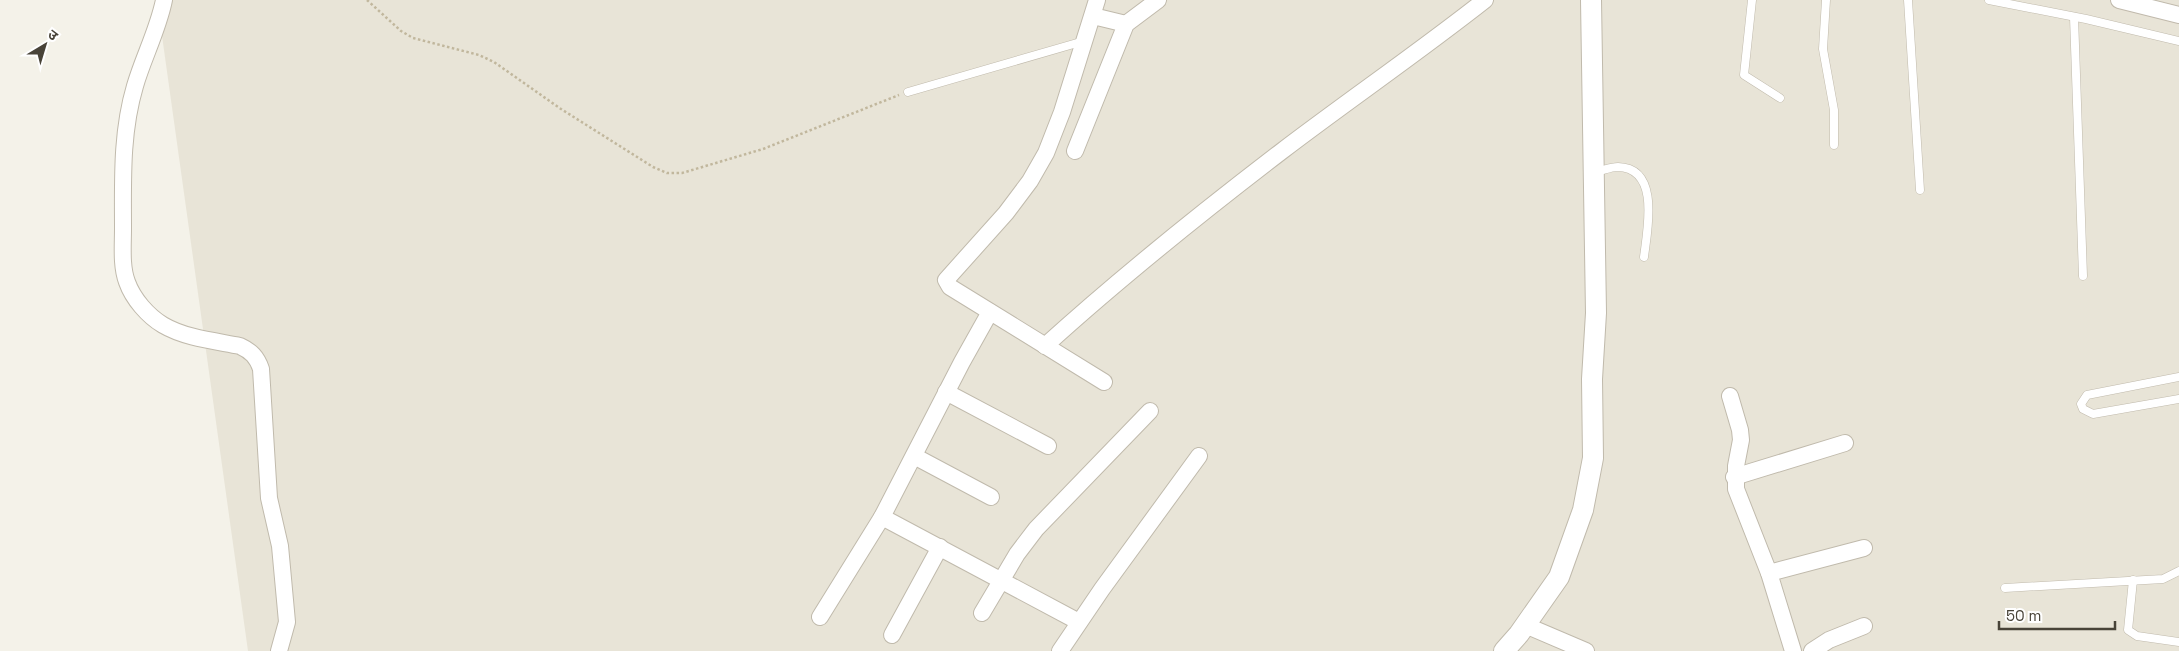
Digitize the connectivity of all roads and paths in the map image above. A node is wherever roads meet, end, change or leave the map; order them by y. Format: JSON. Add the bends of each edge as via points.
{"nodes":[{"id":1,"x":164,"y":0,"type":"edge"},
{"id":2,"x":367,"y":0,"type":"edge"},
{"id":3,"x":1097,"y":0,"type":"edge"},
{"id":4,"x":1158,"y":0,"type":"edge"},
{"id":5,"x":1485,"y":0,"type":"edge"},
{"id":6,"x":1591,"y":0,"type":"edge"},
{"id":7,"x":1752,"y":0,"type":"edge"},
{"id":8,"x":1826,"y":0,"type":"edge"},
{"id":9,"x":1908,"y":0,"type":"edge"},
{"id":10,"x":1989,"y":0,"type":"edge"},
{"id":11,"x":2119,"y":0,"type":"edge"},
{"id":12,"x":2179,"y":15,"type":"edge"},
{"id":13,"x":1093,"y":16,"type":"junction"},
{"id":14,"x":2074,"y":17,"type":"junction"},
{"id":15,"x":1126,"y":24,"type":"junction"},
{"id":16,"x":1085,"y":41,"type":"junction"},
{"id":17,"x":2179,"y":41,"type":"edge"},
{"id":18,"x":908,"y":92,"type":"joint"},
{"id":19,"x":1780,"y":98,"type":"dead end"},
{"id":20,"x":1834,"y":145,"type":"dead end"},
{"id":21,"x":1075,"y":151,"type":"dead end"},
{"id":22,"x":1592,"y":173,"type":"junction"},
{"id":23,"x":1920,"y":190,"type":"dead end"},
{"id":24,"x":1644,"y":257,"type":"dead end"},
{"id":25,"x":2083,"y":276,"type":"dead end"},
{"id":26,"x":990,"y":312,"type":"junction"},
{"id":27,"x":1045,"y":346,"type":"junction"},
{"id":28,"x":2179,"y":377,"type":"edge"},
{"id":29,"x":1104,"y":382,"type":"dead end"},
{"id":30,"x":946,"y":392,"type":"junction"},
{"id":31,"x":1730,"y":396,"type":"dead end"},
{"id":32,"x":2179,"y":399,"type":"edge"},
{"id":33,"x":1150,"y":412,"type":"dead end"},
{"id":34,"x":1845,"y":443,"type":"dead end"},
{"id":35,"x":1048,"y":446,"type":"dead end"},
{"id":36,"x":914,"y":456,"type":"junction"},
{"id":37,"x":1199,"y":456,"type":"dead end"},
{"id":38,"x":1734,"y":477,"type":"junction"},
{"id":39,"x":991,"y":497,"type":"dead end"},
{"id":40,"x":882,"y":517,"type":"junction"},
{"id":41,"x":940,"y":547,"type":"junction"},
{"id":42,"x":1864,"y":548,"type":"dead end"},
{"id":43,"x":2179,"y":572,"type":"edge"},
{"id":44,"x":1768,"y":573,"type":"junction"},
{"id":45,"x":1000,"y":580,"type":"junction"},
{"id":46,"x":2133,"y":580,"type":"junction"},
{"id":47,"x":2005,"y":588,"type":"dead end"},
{"id":48,"x":982,"y":613,"type":"dead end"},
{"id":49,"x":820,"y":618,"type":"dead end"},
{"id":50,"x":1080,"y":622,"type":"junction"},
{"id":51,"x":1525,"y":625,"type":"junction"},
{"id":52,"x":1864,"y":626,"type":"dead end"},
{"id":53,"x":892,"y":635,"type":"dead end"},
{"id":54,"x":2179,"y":642,"type":"edge"},
{"id":55,"x":279,"y":651,"type":"edge"},
{"id":56,"x":1060,"y":651,"type":"edge"},
{"id":57,"x":1504,"y":651,"type":"edge"},
{"id":58,"x":1586,"y":651,"type":"edge"},
{"id":59,"x":1793,"y":651,"type":"edge"},
{"id":60,"x":1812,"y":651,"type":"edge"}],
"edges":[{"from":1,"to":55,"type":"street","via":[[134,87],[126,129],[123,155],[123,262],[126,282],[134,297],[163,325],[178,332],[240,346],[258,359],[269,498],[280,546],[286,622]]},
{"from":2,"to":18,"type":"path","via":[[413,38],[494,62],[561,109],[653,167],[667,172],[682,173],[762,148]]},
{"from":3,"to":13,"type":"street"},
{"from":4,"to":15,"type":"street"},
{"from":5,"to":27,"type":"street","via":[[1283,150],[1135,267]]},
{"from":6,"to":22,"type":"street"},
{"from":7,"to":19,"type":"lane","via":[[1744,75]]},
{"from":8,"to":20,"type":"lane","via":[[1824,49],[1834,110]]},
{"from":9,"to":23,"type":"lane"},
{"from":10,"to":14,"type":"lane"},
{"from":11,"to":12,"type":"street"},
{"from":13,"to":15,"type":"street"},
{"from":13,"to":16,"type":"street"},
{"from":14,"to":17,"type":"lane"},
{"from":14,"to":25,"type":"lane"},
{"from":15,"to":21,"type":"street"},
{"from":16,"to":18,"type":"lane"},
{"from":16,"to":26,"type":"street","via":[[1046,153],[1030,181],[946,280],[950,287]]},
{"from":22,"to":24,"type":"lane","via":[[1617,167],[1631,170],[1641,178],[1648,198]]},
{"from":22,"to":51,"type":"street","via":[[1596,313],[1592,378],[1593,458],[1583,510],[1559,577]]},
{"from":26,"to":27,"type":"street"},
{"from":26,"to":30,"type":"street"},
{"from":27,"to":29,"type":"street"},
{"from":28,"to":32,"type":"lane","via":[[2086,395],[2081,404],[2083,409],[2093,414]]},
{"from":30,"to":35,"type":"street"},
{"from":30,"to":36,"type":"street"},
{"from":31,"to":38,"type":"street","via":[[1741,440]]},
{"from":33,"to":45,"type":"street","via":[[1036,529]]},
{"from":34,"to":38,"type":"street"},
{"from":36,"to":39,"type":"street"},
{"from":36,"to":40,"type":"street"},
{"from":37,"to":50,"type":"street"},
{"from":38,"to":44,"type":"street"},
{"from":40,"to":41,"type":"street"},
{"from":40,"to":49,"type":"street"},
{"from":41,"to":45,"type":"street"},
{"from":41,"to":53,"type":"street"},
{"from":42,"to":44,"type":"street"},
{"from":43,"to":46,"type":"lane","via":[[2163,579]]},
{"from":44,"to":59,"type":"street"},
{"from":45,"to":48,"type":"street"},
{"from":45,"to":50,"type":"street"},
{"from":46,"to":47,"type":"lane"},
{"from":46,"to":54,"type":"lane","via":[[2128,630],[2137,636]]},
{"from":50,"to":56,"type":"street"},
{"from":51,"to":57,"type":"street"},
{"from":51,"to":58,"type":"street"},
{"from":52,"to":60,"type":"street","via":[[1828,640]]}]}
